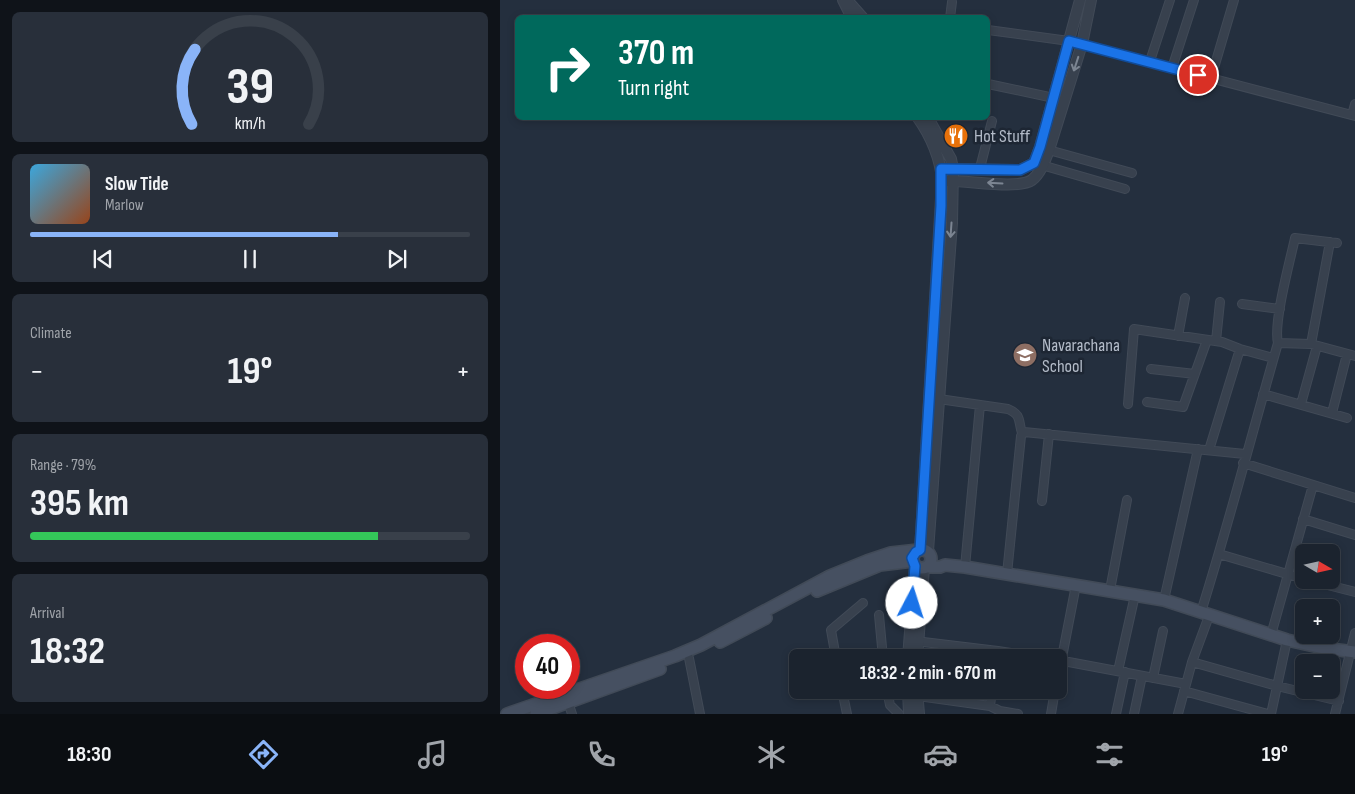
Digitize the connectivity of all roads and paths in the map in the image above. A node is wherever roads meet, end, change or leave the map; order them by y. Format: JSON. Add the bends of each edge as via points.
{"nodes":[{"id":1,"x":843,"y":0,"type":"edge"},
{"id":2,"x":847,"y":0,"type":"edge"},
{"id":3,"x":1080,"y":0,"type":"edge"},
{"id":4,"x":1091,"y":0,"type":"edge"},
{"id":5,"x":1170,"y":0,"type":"edge"},
{"id":6,"x":1194,"y":0,"type":"edge"},
{"id":7,"x":1234,"y":0,"type":"edge"},
{"id":8,"x":952,"y":2,"type":"dead end"},
{"id":9,"x":850,"y":15,"type":"edge"},
{"id":10,"x":860,"y":15,"type":"edge"},
{"id":11,"x":950,"y":15,"type":"edge"},
{"id":12,"x":990,"y":30,"type":"edge"},
{"id":13,"x":1069,"y":41,"type":"junction"},
{"id":14,"x":1082,"y":44,"type":"junction"},
{"id":15,"x":1150,"y":61,"type":"junction"},
{"id":16,"x":1172,"y":68,"type":"junction"},
{"id":17,"x":1211,"y":78,"type":"junction"},
{"id":18,"x":990,"y":84,"type":"edge"},
{"id":19,"x":1054,"y":98,"type":"junction"},
{"id":20,"x":1355,"y":104,"type":"edge"},
{"id":21,"x":1354,"y":116,"type":"edge"},
{"id":22,"x":919,"y":120,"type":"edge"},
{"id":23,"x":929,"y":120,"type":"edge"},
{"id":24,"x":992,"y":121,"type":"dead end"},
{"id":25,"x":1045,"y":148,"type":"junction"},
{"id":26,"x":1038,"y":165,"type":"junction"},
{"id":27,"x":980,"y":168,"type":"junction"},
{"id":28,"x":941,"y":169,"type":"junction"},
{"id":29,"x":953,"y":169,"type":"junction"},
{"id":30,"x":1132,"y":173,"type":"dead end"},
{"id":31,"x":942,"y":181,"type":"junction"},
{"id":32,"x":953,"y":181,"type":"junction"},
{"id":33,"x":1125,"y":189,"type":"dead end"},
{"id":34,"x":1185,"y":298,"type":"dead end"},
{"id":35,"x":1220,"y":302,"type":"dead end"},
{"id":36,"x":1242,"y":304,"type":"dead end"},
{"id":37,"x":1280,"y":309,"type":"junction"},
{"id":38,"x":1178,"y":336,"type":"junction"},
{"id":39,"x":1207,"y":340,"type":"junction"},
{"id":40,"x":1216,"y":341,"type":"junction"},
{"id":41,"x":1278,"y":343,"type":"junction"},
{"id":42,"x":1314,"y":345,"type":"junction"},
{"id":43,"x":1240,"y":349,"type":"junction"},
{"id":44,"x":937,"y":350,"type":"junction"},
{"id":45,"x":1351,"y":355,"type":"edge"},
{"id":46,"x":1273,"y":358,"type":"junction"},
{"id":47,"x":1151,"y":369,"type":"dead end"},
{"id":48,"x":1195,"y":374,"type":"junction"},
{"id":49,"x":1263,"y":394,"type":"junction"},
{"id":50,"x":939,"y":399,"type":"junction"},
{"id":51,"x":1148,"y":402,"type":"dead end"},
{"id":52,"x":1128,"y":404,"type":"dead end"},
{"id":53,"x":1301,"y":404,"type":"junction"},
{"id":54,"x":980,"y":405,"type":"junction"},
{"id":55,"x":1332,"y":413,"type":"junction"},
{"id":56,"x":1347,"y":418,"type":"dead end"},
{"id":57,"x":1022,"y":434,"type":"junction"},
{"id":58,"x":1049,"y":434,"type":"junction"},
{"id":59,"x":1198,"y":449,"type":"junction"},
{"id":60,"x":1209,"y":450,"type":"junction"},
{"id":61,"x":1245,"y":454,"type":"junction"},
{"id":62,"x":1243,"y":463,"type":"junction"},
{"id":63,"x":1313,"y":485,"type":"junction"},
{"id":64,"x":1355,"y":498,"type":"edge"},
{"id":65,"x":1127,"y":500,"type":"dead end"},
{"id":66,"x":1042,"y":501,"type":"dead end"},
{"id":67,"x":1303,"y":519,"type":"junction"},
{"id":68,"x":1355,"y":535,"type":"edge"},
{"id":69,"x":1219,"y":554,"type":"junction"},
{"id":70,"x":922,"y":559,"type":"junction"},
{"id":71,"x":965,"y":567,"type":"junction"},
{"id":72,"x":1008,"y":574,"type":"junction"},
{"id":73,"x":1288,"y":575,"type":"junction"},
{"id":74,"x":1295,"y":577,"type":"edge"},
{"id":75,"x":1076,"y":585,"type":"junction"},
{"id":76,"x":1340,"y":588,"type":"edge"},
{"id":77,"x":1110,"y":590,"type":"junction"},
{"id":78,"x":1355,"y":592,"type":"edge"},
{"id":79,"x":1135,"y":595,"type":"junction"},
{"id":80,"x":1164,"y":600,"type":"junction"},
{"id":81,"x":863,"y":603,"type":"dead end"},
{"id":82,"x":1205,"y":614,"type":"junction"},
{"id":83,"x":879,"y":615,"type":"dead end"},
{"id":84,"x":1163,"y":631,"type":"dead end"},
{"id":85,"x":1355,"y":633,"type":"edge"},
{"id":86,"x":1271,"y":635,"type":"junction"},
{"id":87,"x":1287,"y":640,"type":"junction"},
{"id":88,"x":913,"y":641,"type":"junction"},
{"id":89,"x":834,"y":649,"type":"edge"},
{"id":90,"x":882,"y":649,"type":"edge"},
{"id":91,"x":911,"y":649,"type":"edge"},
{"id":92,"x":915,"y":649,"type":"edge"},
{"id":93,"x":965,"y":649,"type":"edge"},
{"id":94,"x":1061,"y":649,"type":"edge"},
{"id":95,"x":1353,"y":651,"type":"edge"},
{"id":96,"x":685,"y":657,"type":"junction"},
{"id":97,"x":1067,"y":661,"type":"edge"},
{"id":98,"x":1192,"y":662,"type":"junction"},
{"id":99,"x":1122,"y":671,"type":"junction"},
{"id":100,"x":1142,"y":676,"type":"junction"},
{"id":101,"x":1153,"y":678,"type":"junction"},
{"id":102,"x":1277,"y":686,"type":"junction"},
{"id":103,"x":1185,"y":688,"type":"junction"},
{"id":104,"x":580,"y":693,"type":"edge"},
{"id":105,"x":562,"y":699,"type":"edge"},
{"id":106,"x":564,"y":699,"type":"edge"},
{"id":107,"x":566,"y":699,"type":"edge"},
{"id":108,"x":844,"y":699,"type":"edge"},
{"id":109,"x":889,"y":699,"type":"edge"},
{"id":110,"x":908,"y":699,"type":"edge"},
{"id":111,"x":918,"y":699,"type":"edge"},
{"id":112,"x":951,"y":699,"type":"edge"},
{"id":113,"x":991,"y":699,"type":"edge"},
{"id":114,"x":1054,"y":699,"type":"edge"},
{"id":115,"x":1339,"y":701,"type":"junction"},
{"id":116,"x":990,"y":706,"type":"junction"},
{"id":117,"x":1000,"y":712,"type":"edge"},
{"id":118,"x":507,"y":714,"type":"edge"},
{"id":119,"x":536,"y":714,"type":"edge"},
{"id":120,"x":572,"y":714,"type":"edge"},
{"id":121,"x":700,"y":714,"type":"edge"},
{"id":122,"x":847,"y":714,"type":"edge"},
{"id":123,"x":899,"y":714,"type":"edge"},
{"id":124,"x":909,"y":714,"type":"edge"},
{"id":125,"x":918,"y":714,"type":"edge"},
{"id":126,"x":1018,"y":714,"type":"edge"},
{"id":127,"x":1051,"y":714,"type":"edge"},
{"id":128,"x":1116,"y":714,"type":"edge"},
{"id":129,"x":1134,"y":714,"type":"edge"},
{"id":130,"x":1178,"y":714,"type":"edge"},
{"id":131,"x":1269,"y":714,"type":"edge"},
{"id":132,"x":1335,"y":714,"type":"edge"}],
"edges":[{"from":1,"to":9,"type":"street"},
{"from":2,"to":10,"type":"street"},
{"from":3,"to":13,"type":"street"},
{"from":4,"to":14,"type":"street"},
{"from":5,"to":15,"type":"street"},
{"from":6,"to":16,"type":"street"},
{"from":7,"to":17,"type":"street"},
{"from":8,"to":11,"type":"street"},
{"from":12,"to":13,"type":"street"},
{"from":13,"to":14,"type":"street"},
{"from":13,"to":19,"type":"street"},
{"from":14,"to":15,"type":"street"},
{"from":14,"to":25,"type":"street","one_way":true},
{"from":15,"to":16,"type":"street"},
{"from":16,"to":17,"type":"street"},
{"from":17,"to":21,"type":"street"},
{"from":18,"to":19,"type":"street"},
{"from":19,"to":25,"type":"street"},
{"from":20,"to":21,"type":"street"},
{"from":22,"to":28,"type":"street"},
{"from":23,"to":29,"type":"street","via":[[951,159]]},
{"from":24,"to":27,"type":"street"},
{"from":25,"to":26,"type":"street"},
{"from":25,"to":30,"type":"street"},
{"from":26,"to":27,"type":"street","via":[[1020,170]]},
{"from":26,"to":32,"type":"street","one_way":true,"via":[[1032,180],[1024,184]]},
{"from":26,"to":33,"type":"street"},
{"from":27,"to":29,"type":"street"},
{"from":28,"to":29,"type":"street"},
{"from":28,"to":31,"type":"street"},
{"from":29,"to":32,"type":"street"},
{"from":31,"to":32,"type":"street"},
{"from":31,"to":44,"type":"street"},
{"from":32,"to":44,"type":"street","one_way":true},
{"from":34,"to":38,"type":"street"},
{"from":35,"to":40,"type":"street"},
{"from":36,"to":37,"type":"street"},
{"from":37,"to":41,"type":"street"},
{"from":37,"to":42,"type":"street","via":[[1295,238],[1334,242]]},
{"from":38,"to":39,"type":"street"},
{"from":38,"to":52,"type":"street","via":[[1134,329]]},
{"from":39,"to":40,"type":"street"},
{"from":39,"to":48,"type":"street"},
{"from":40,"to":43,"type":"street"},
{"from":41,"to":42,"type":"street"},
{"from":41,"to":46,"type":"street"},
{"from":42,"to":45,"type":"street"},
{"from":42,"to":53,"type":"street"},
{"from":43,"to":46,"type":"street"},
{"from":43,"to":60,"type":"street"},
{"from":44,"to":50,"type":"street"},
{"from":44,"to":70,"type":"street"},
{"from":45,"to":55,"type":"street"},
{"from":46,"to":49,"type":"street"},
{"from":47,"to":48,"type":"street"},
{"from":48,"to":51,"type":"street","via":[[1183,406]]},
{"from":49,"to":53,"type":"street"},
{"from":49,"to":61,"type":"street"},
{"from":50,"to":54,"type":"street"},
{"from":50,"to":70,"type":"street"},
{"from":53,"to":55,"type":"street"},
{"from":54,"to":57,"type":"street","via":[[1016,412]]},
{"from":54,"to":71,"type":"street"},
{"from":55,"to":56,"type":"street"},
{"from":57,"to":58,"type":"street"},
{"from":57,"to":72,"type":"street"},
{"from":58,"to":59,"type":"street"},
{"from":58,"to":66,"type":"street"},
{"from":59,"to":60,"type":"street"},
{"from":59,"to":80,"type":"street"},
{"from":60,"to":61,"type":"street"},
{"from":61,"to":62,"type":"street"},
{"from":62,"to":63,"type":"street"},
{"from":62,"to":69,"type":"street"},
{"from":63,"to":64,"type":"street"},
{"from":63,"to":67,"type":"street"},
{"from":65,"to":77,"type":"street"},
{"from":67,"to":68,"type":"street"},
{"from":67,"to":73,"type":"street"},
{"from":69,"to":73,"type":"street"},
{"from":69,"to":82,"type":"street"},
{"from":70,"to":71,"type":"main road","via":[[940,567]]},
{"from":70,"to":88,"type":"street"},
{"from":70,"to":96,"type":"main road","via":[[891,553],[830,576],[783,605],[701,645]]},
{"from":71,"to":72,"type":"main road"},
{"from":72,"to":75,"type":"main road"},
{"from":73,"to":74,"type":"street"},
{"from":73,"to":86,"type":"street"},
{"from":75,"to":77,"type":"main road"},
{"from":75,"to":94,"type":"street"},
{"from":76,"to":78,"type":"street"},
{"from":77,"to":79,"type":"main road"},
{"from":79,"to":80,"type":"main road"},
{"from":79,"to":99,"type":"street"},
{"from":80,"to":82,"type":"main road"},
{"from":81,"to":89,"type":"street","via":[[831,630]]},
{"from":82,"to":86,"type":"main road"},
{"from":82,"to":98,"type":"street"},
{"from":83,"to":90,"type":"street"},
{"from":84,"to":101,"type":"street"},
{"from":85,"to":95,"type":"street"},
{"from":86,"to":87,"type":"main road"},
{"from":87,"to":95,"type":"main road"},
{"from":87,"to":102,"type":"street"},
{"from":88,"to":91,"type":"street"},
{"from":88,"to":92,"type":"street"},
{"from":88,"to":93,"type":"street"},
{"from":95,"to":115,"type":"street"},
{"from":96,"to":104,"type":"main road"},
{"from":96,"to":121,"type":"street"},
{"from":97,"to":99,"type":"street"},
{"from":98,"to":102,"type":"street"},
{"from":98,"to":103,"type":"street"},
{"from":99,"to":100,"type":"street"},
{"from":99,"to":128,"type":"street"},
{"from":100,"to":101,"type":"street"},
{"from":100,"to":129,"type":"street"},
{"from":101,"to":103,"type":"street"},
{"from":102,"to":115,"type":"street"},
{"from":102,"to":131,"type":"street"},
{"from":103,"to":130,"type":"street"},
{"from":103,"to":131,"type":"street"},
{"from":105,"to":118,"type":"main road"},
{"from":106,"to":119,"type":"main road"},
{"from":107,"to":120,"type":"street"},
{"from":108,"to":122,"type":"street"},
{"from":109,"to":123,"type":"street"},
{"from":110,"to":124,"type":"street"},
{"from":111,"to":125,"type":"street"},
{"from":112,"to":116,"type":"street"},
{"from":113,"to":116,"type":"street"},
{"from":114,"to":127,"type":"street"},
{"from":115,"to":132,"type":"street"},
{"from":116,"to":117,"type":"street"},
{"from":117,"to":126,"type":"street"}]}
